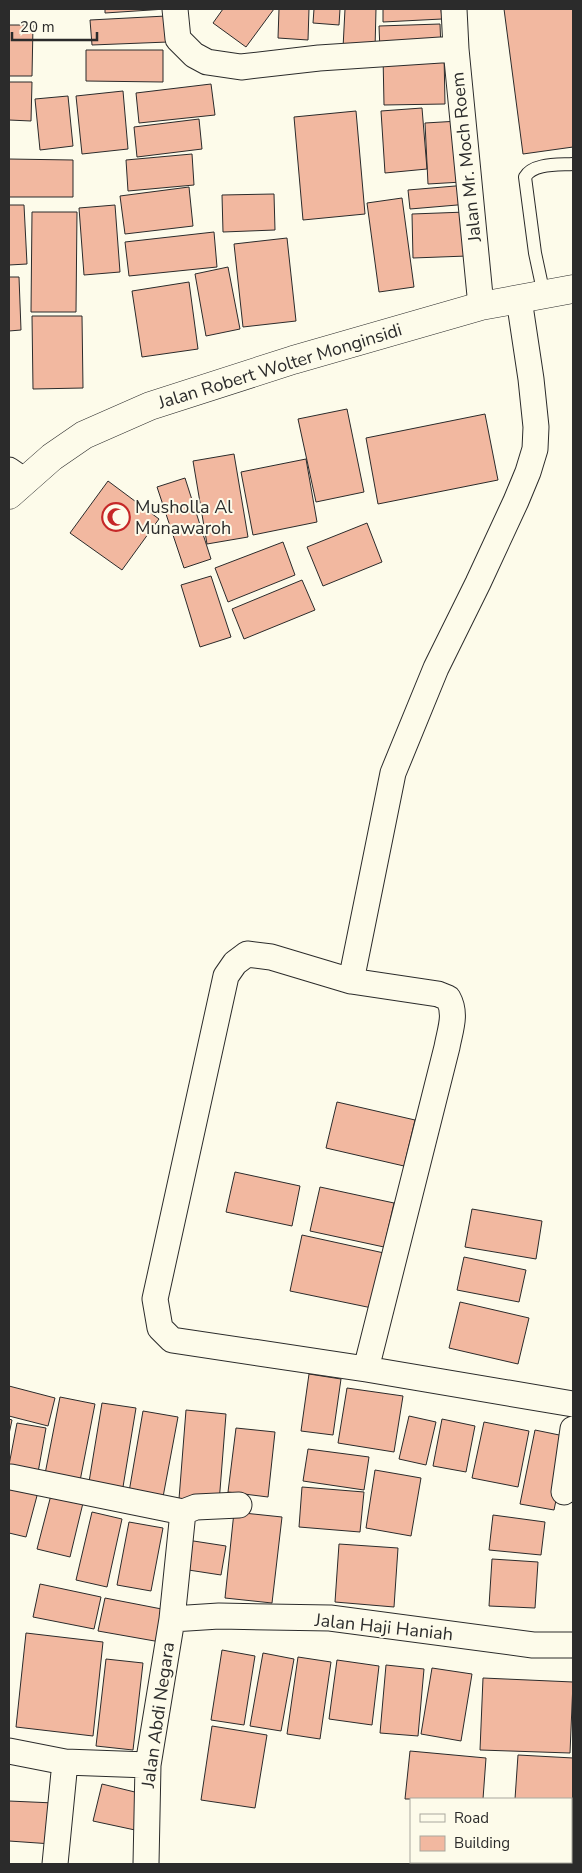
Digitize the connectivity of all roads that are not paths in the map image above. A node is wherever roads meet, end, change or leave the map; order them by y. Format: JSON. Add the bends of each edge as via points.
{"nodes":[{"id":1,"x":175,"y":9,"type":"edge"},
{"id":2,"x":454,"y":9,"type":"edge"},
{"id":3,"x":456,"y":49,"type":"junction"},
{"id":4,"x":573,"y":164,"type":"edge"},
{"id":5,"x":573,"y":289,"type":"edge"},
{"id":6,"x":531,"y":297,"type":"junction"},
{"id":7,"x":481,"y":306,"type":"junction"},
{"id":8,"x":14,"y":482,"type":"edge"},
{"id":9,"x":351,"y":981,"type":"junction"},
{"id":10,"x":366,"y":1369,"type":"junction"},
{"id":11,"x":573,"y":1404,"type":"edge"},
{"id":12,"x":573,"y":1430,"type":"edge"},
{"id":13,"x":11,"y":1477,"type":"dead end"},
{"id":14,"x":564,"y":1492,"type":"dead end"},
{"id":15,"x":239,"y":1505,"type":"dead end"},
{"id":16,"x":183,"y":1512,"type":"junction"},
{"id":17,"x":183,"y":1618,"type":"junction"},
{"id":18,"x":573,"y":1645,"type":"edge"},
{"id":19,"x":9,"y":1751,"type":"edge"},
{"id":20,"x":65,"y":1762,"type":"junction"},
{"id":21,"x":148,"y":1765,"type":"junction"},
{"id":22,"x":55,"y":1864,"type":"edge"},
{"id":23,"x":146,"y":1864,"type":"edge"}],
"edges":[{"from":1,"to":3,"type":"street","via":[[178,39],[194,55],[207,62],[241,67]]},
{"from":2,"to":3,"type":"street","name":"Jalan Mr. Moch Roem"},
{"from":3,"to":7,"type":"street","name":"Jalan Mr. Moch Roem"},
{"from":4,"to":6,"type":"lane","via":[[538,167],[528,171],[525,177],[535,253]]},
{"from":5,"to":6,"type":"highway","name":"Jalan Robert Wolter Monginsidi"},
{"from":6,"to":7,"type":"highway","name":"Jalan Robert Wolter Monginsidi"},
{"from":6,"to":9,"type":"street","via":[[531,379],[536,449],[516,501],[436,668],[393,772]]},
{"from":7,"to":8,"type":"highway","name":"Jalan Robert Wolter Monginsidi","via":[[293,360],[150,406],[84,435]]},
{"from":9,"to":10,"type":"street","via":[[438,994],[448,998],[453,1014]]},
{"from":9,"to":10,"type":"street","via":[[271,957],[247,954],[226,976],[155,1299],[160,1328],[172,1340]]},
{"from":10,"to":11,"type":"street"},
{"from":12,"to":14,"type":"street"},
{"from":13,"to":16,"type":"street"},
{"from":15,"to":16,"type":"street","via":[[196,1507]]},
{"from":16,"to":17,"type":"street","name":"Jalan Abdi Negara"},
{"from":17,"to":18,"type":"street","name":"Jalan Haji Haniah","via":[[330,1618],[533,1646]]},
{"from":17,"to":21,"type":"street","name":"Jalan Abdi Negara"},
{"from":19,"to":20,"type":"street"},
{"from":20,"to":21,"type":"street"},
{"from":20,"to":22,"type":"street"},
{"from":21,"to":23,"type":"street","name":"Jalan Abdi Negara"}]}
